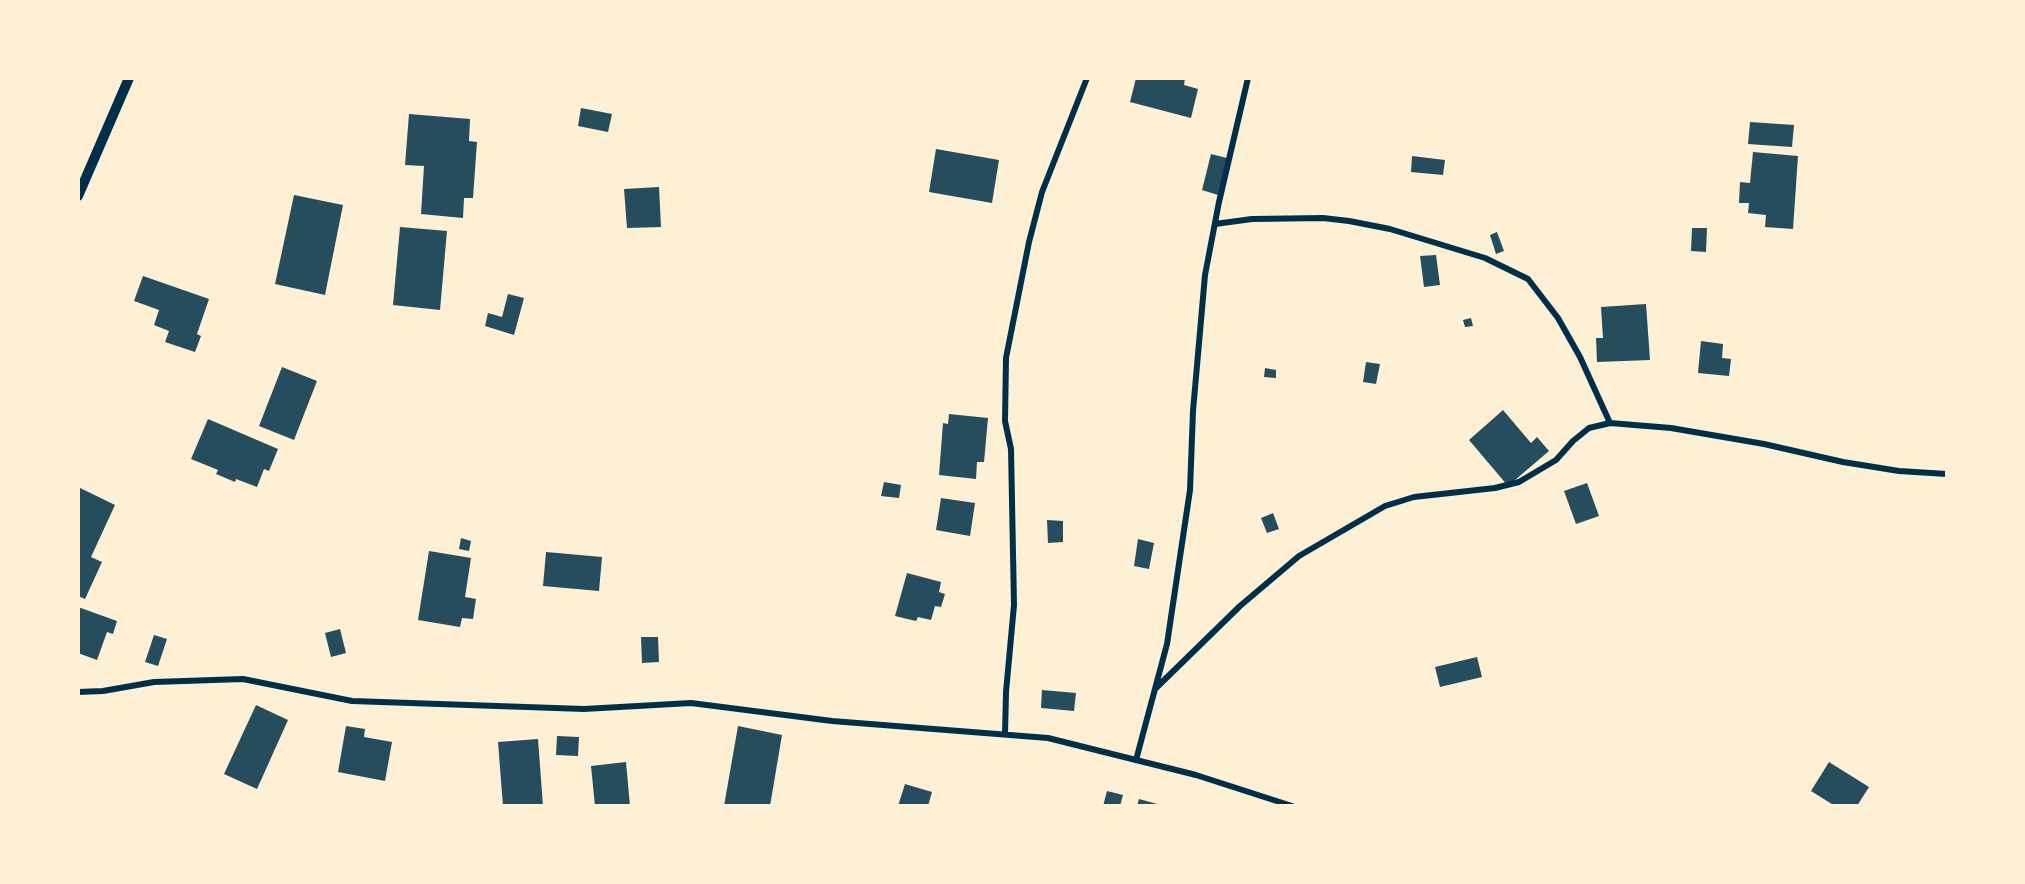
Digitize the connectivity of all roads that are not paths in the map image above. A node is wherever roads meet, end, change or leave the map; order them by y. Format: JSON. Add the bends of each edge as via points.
{"nodes":[{"id":1,"x":129,"y":78,"type":"edge"},
{"id":2,"x":1087,"y":78,"type":"edge"},
{"id":3,"x":1248,"y":78,"type":"edge"},
{"id":4,"x":78,"y":196,"type":"edge"},
{"id":5,"x":1215,"y":224,"type":"junction"},
{"id":6,"x":1610,"y":423,"type":"junction"},
{"id":7,"x":1947,"y":474,"type":"edge"},
{"id":8,"x":1155,"y":689,"type":"junction"},
{"id":9,"x":78,"y":692,"type":"edge"},
{"id":10,"x":1005,"y":734,"type":"junction"},
{"id":11,"x":1136,"y":760,"type":"junction"},
{"id":12,"x":1292,"y":806,"type":"edge"}],
"edges":[{"from":1,"to":4,"type":"street"},
{"from":2,"to":10,"type":"street","via":[[1042,192],[1006,357],[1005,421],[1011,449],[1014,605]]},
{"from":3,"to":5,"type":"street"},
{"from":5,"to":6,"type":"street","via":[[1252,219],[1349,221],[1390,229],[1485,258],[1528,279],[1558,318]]},
{"from":5,"to":8,"type":"street","via":[[1205,275],[1190,490],[1167,644]]},
{"from":6,"to":7,"type":"street","via":[[1671,428],[1899,471]]},
{"from":6,"to":8,"type":"street","via":[[1589,428],[1556,460],[1519,482],[1414,497],[1385,506],[1348,527],[1290,563]]},
{"from":8,"to":11,"type":"street"},
{"from":9,"to":10,"type":"street","via":[[154,682],[243,679],[352,701],[584,709],[691,703],[832,721]]},
{"from":10,"to":11,"type":"street","via":[[1048,738]]},
{"from":11,"to":12,"type":"street"}]}
